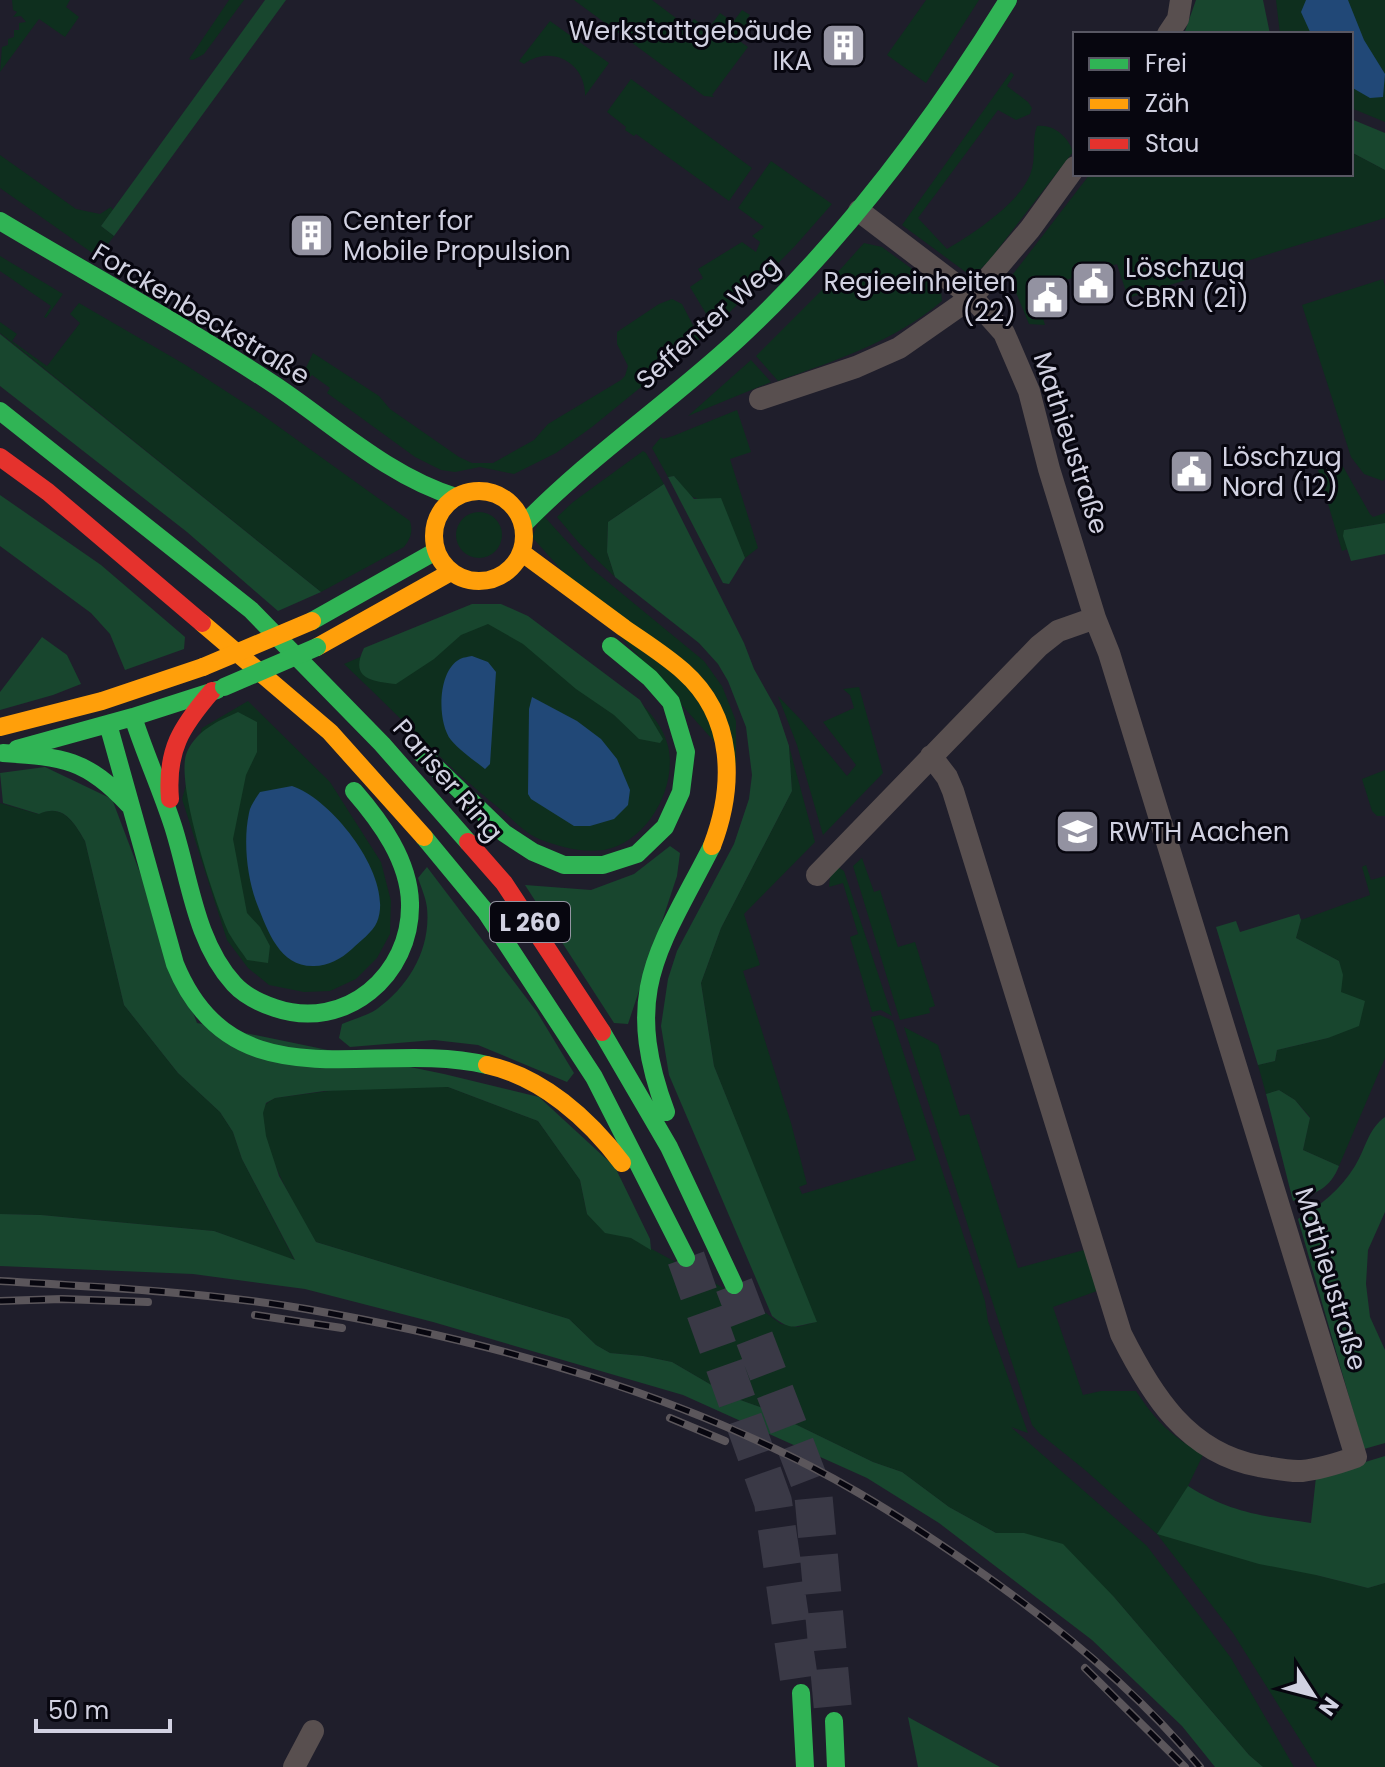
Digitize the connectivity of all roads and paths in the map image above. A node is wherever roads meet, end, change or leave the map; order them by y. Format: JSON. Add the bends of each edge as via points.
{"nodes":[{"id":1,"x":1008,"y":0,"type":"edge"},
{"id":2,"x":1181,"y":0,"type":"edge"},
{"id":3,"x":1169,"y":32,"type":"edge"},
{"id":4,"x":1073,"y":170,"type":"edge"},
{"id":5,"x":859,"y":211,"type":"junction"},
{"id":6,"x":0,"y":221,"type":"edge"},
{"id":7,"x":972,"y":297,"type":"junction"},
{"id":8,"x":760,"y":399,"type":"dead end"},
{"id":9,"x":4,"y":413,"type":"edge"},
{"id":10,"x":372,"y":456,"type":"junction"},
{"id":11,"x":0,"y":457,"type":"edge"},
{"id":12,"x":584,"y":464,"type":"junction"},
{"id":13,"x":519,"y":495,"type":"junction"},
{"id":14,"x":456,"y":497,"type":"junction"},
{"id":15,"x":435,"y":523,"type":"junction"},
{"id":16,"x":523,"y":525,"type":"junction"},
{"id":17,"x":436,"y":551,"type":"junction"},
{"id":18,"x":521,"y":552,"type":"junction"},
{"id":19,"x":451,"y":572,"type":"junction"},
{"id":20,"x":251,"y":610,"type":"junction"},
{"id":21,"x":1095,"y":618,"type":"junction"},
{"id":22,"x":208,"y":628,"type":"junction"},
{"id":23,"x":601,"y":638,"type":"dead end"},
{"id":24,"x":346,"y":681,"type":"dead end"},
{"id":25,"x":218,"y":689,"type":"junction"},
{"id":26,"x":127,"y":693,"type":"junction"},
{"id":27,"x":102,"y":701,"type":"junction"},
{"id":28,"x":133,"y":717,"type":"junction"},
{"id":29,"x":108,"y":724,"type":"junction"},
{"id":30,"x":0,"y":727,"type":"edge"},
{"id":31,"x":295,"y":727,"type":"dead end"},
{"id":32,"x":413,"y":745,"type":"dead end"},
{"id":33,"x":1,"y":754,"type":"edge"},
{"id":34,"x":931,"y":756,"type":"junction"},
{"id":35,"x":340,"y":776,"type":"dead end"},
{"id":36,"x":129,"y":805,"type":"junction"},
{"id":37,"x":173,"y":826,"type":"junction"},
{"id":38,"x":817,"y":875,"type":"dead end"},
{"id":39,"x":801,"y":1693,"type":"tunnel mouth"},
{"id":40,"x":834,"y":1721,"type":"tunnel mouth"},
{"id":41,"x":313,"y":1731,"type":"dead end"},
{"id":42,"x":294,"y":1767,"type":"edge"},
{"id":43,"x":805,"y":1767,"type":"edge"},
{"id":44,"x":836,"y":1767,"type":"edge"}],
"edges":[{"from":1,"to":5,"type":"main road","name":"Seffenter Weg","via":[[936,112]]},
{"from":2,"to":3,"type":"street"},
{"from":4,"to":7,"type":"street"},
{"from":5,"to":7,"type":"street"},
{"from":5,"to":12,"type":"main road","name":"Seffenter Weg","via":[[737,340]]},
{"from":6,"to":10,"type":"main road","name":"Forckenbeckstraße","via":[[232,358]]},
{"from":7,"to":8,"type":"street","via":[[899,348]]},
{"from":7,"to":21,"type":"street","name":"Mathieustraße","via":[[1004,333],[1023,375]]},
{"from":9,"to":20,"type":"main road","name":"Pariser Ring","number":"L 260"},
{"from":10,"to":14,"type":"main road","name":"Forckenbeckstraße"},
{"from":10,"to":15,"type":"main road","name":"Forckenbeckstraße"},
{"from":11,"to":22,"type":"main road","number":"L 260"},
{"from":12,"to":13,"type":"main road","name":"Seffenter Weg"},
{"from":12,"to":16,"type":"main road","name":"Seffenter Weg"},
{"from":13,"to":14,"type":"main road","via":[[472,491]]},
{"from":13,"to":16,"type":"main road","via":[[516,511]]},
{"from":14,"to":15,"type":"main road"},
{"from":15,"to":17,"type":"main road"},
{"from":16,"to":18,"type":"main road"},
{"from":17,"to":19,"type":"main road"},
{"from":17,"to":26,"type":"main road","bridge":true,"via":[[312,621]]},
{"from":18,"to":19,"type":"main road","via":[[513,575],[479,581]]},
{"from":18,"to":20,"type":"main road","name":"Pariser Ring","number":"L 260","via":[[683,671],[709,704],[724,742],[729,779],[723,821],[656,957],[646,1027],[653,1077],[734,1285],[669,1147],[596,1022],[504,883],[382,744]]},
{"from":19,"to":25,"type":"main road","bridge":true,"via":[[333,639]]},
{"from":20,"to":24,"type":"main road"},
{"from":21,"to":34,"type":"street","via":[[1058,631],[1039,646]]},
{"from":21,"to":34,"type":"street","name":"Mathieustraße","via":[[1356,1457],[1299,1471],[1225,1456],[1176,1422],[1149,1386],[1121,1334],[953,791]]},
{"from":22,"to":31,"type":"main road"},
{"from":22,"to":36,"type":"main road","number":"L 260","via":[[330,732],[486,912],[594,1077],[686,1258],[598,1133],[541,1088],[478,1063],[272,1055],[210,1020],[187,993],[175,964]]},
{"from":23,"to":32,"type":"main road","via":[[671,702],[686,752],[681,792],[665,827],[637,854],[603,865],[564,865],[533,852],[504,833]]},
{"from":25,"to":28,"type":"main road"},
{"from":25,"to":37,"type":"main road","via":[[173,744],[167,777]]},
{"from":26,"to":27,"type":"main road"},
{"from":26,"to":28,"type":"main road"},
{"from":27,"to":29,"type":"main road"},
{"from":27,"to":30,"type":"main road"},
{"from":28,"to":29,"type":"main road"},
{"from":28,"to":37,"type":"main road"},
{"from":29,"to":33,"type":"main road"},
{"from":29,"to":36,"type":"main road"},
{"from":33,"to":36,"type":"main road","via":[[67,759],[92,769]]},
{"from":34,"to":38,"type":"street"},
{"from":35,"to":37,"type":"main road","via":[[384,831],[404,873],[410,904],[405,941],[386,976],[355,1004],[318,1015],[293,1014],[262,1004],[235,985],[210,947]]},
{"from":39,"to":43,"type":"main road"},
{"from":40,"to":44,"type":"main road"},
{"from":41,"to":42,"type":"street"}]}
